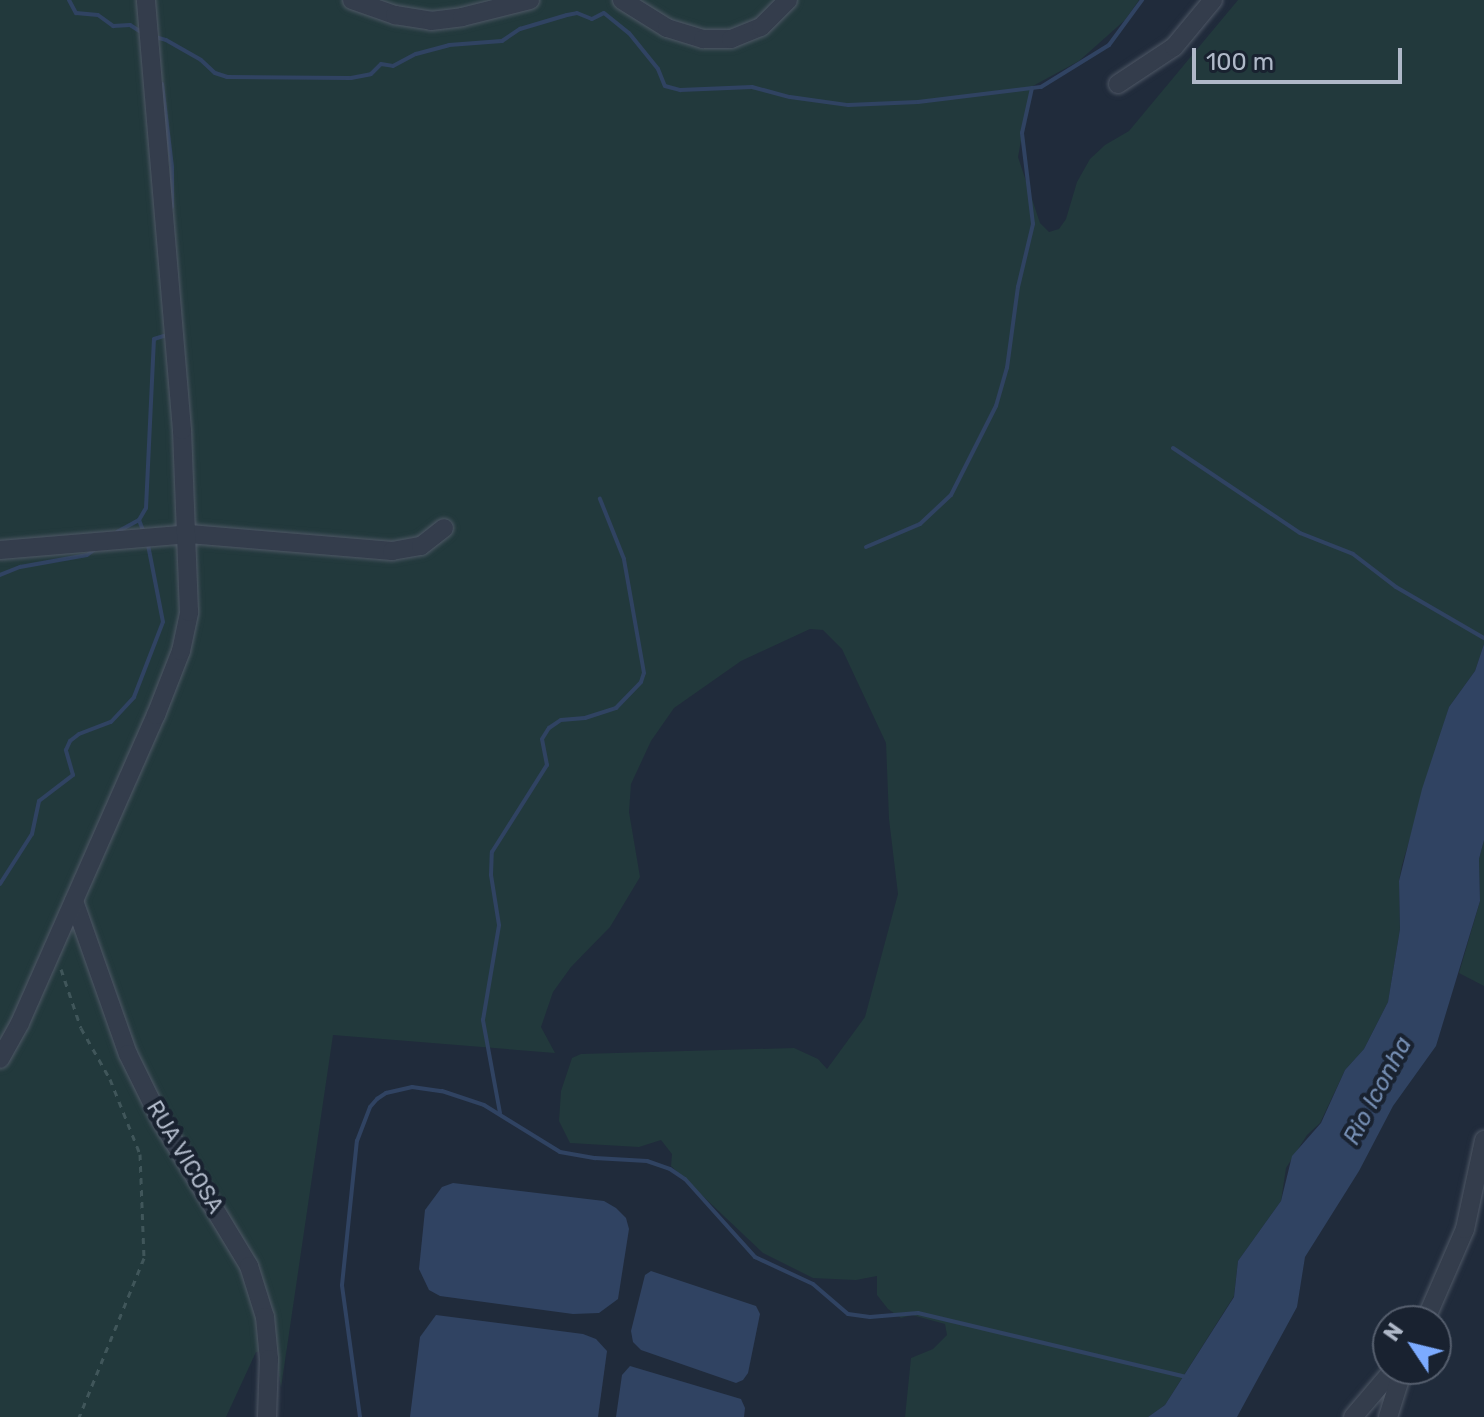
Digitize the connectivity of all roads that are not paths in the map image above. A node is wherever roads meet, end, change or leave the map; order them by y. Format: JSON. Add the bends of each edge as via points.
{"nodes":[{"id":1,"x":146,"y":0,"type":"edge"},
{"id":2,"x":352,"y":0,"type":"edge"},
{"id":3,"x":530,"y":0,"type":"edge"},
{"id":4,"x":622,"y":0,"type":"edge"},
{"id":5,"x":788,"y":0,"type":"edge"},
{"id":6,"x":1213,"y":0,"type":"edge"},
{"id":7,"x":1118,"y":84,"type":"dead end"},
{"id":8,"x":444,"y":528,"type":"dead end"},
{"id":9,"x":189,"y":534,"type":"junction"},
{"id":10,"x":0,"y":550,"type":"edge"},
{"id":11,"x":74,"y":901,"type":"junction"},
{"id":12,"x":0,"y":1059,"type":"edge"},
{"id":13,"x":1484,"y":1140,"type":"edge"},
{"id":14,"x":1432,"y":1305,"type":"edge"},
{"id":15,"x":1380,"y":1385,"type":"edge"},
{"id":16,"x":1398,"y":1385,"type":"edge"},
{"id":17,"x":267,"y":1417,"type":"edge"},
{"id":18,"x":1353,"y":1417,"type":"edge"},
{"id":19,"x":1388,"y":1417,"type":"edge"}],
"edges":[{"from":1,"to":9,"type":"street"},
{"from":2,"to":3,"type":"street","via":[[431,21]]},
{"from":4,"to":5,"type":"street","via":[[667,28],[703,39],[731,39],[761,27]]},
{"from":6,"to":7,"type":"street","via":[[1174,47]]},
{"from":8,"to":9,"type":"street","via":[[421,546],[392,551]]},
{"from":9,"to":10,"type":"street"},
{"from":9,"to":11,"type":"street","via":[[189,612],[181,651]]},
{"from":11,"to":12,"type":"street"},
{"from":11,"to":17,"type":"street","name":"RUA VICOSA","via":[[128,1054],[160,1119],[249,1266],[265,1317]]},
{"from":13,"to":14,"type":"street","via":[[1465,1229]]},
{"from":15,"to":18,"type":"street"},
{"from":16,"to":19,"type":"street"}]}
